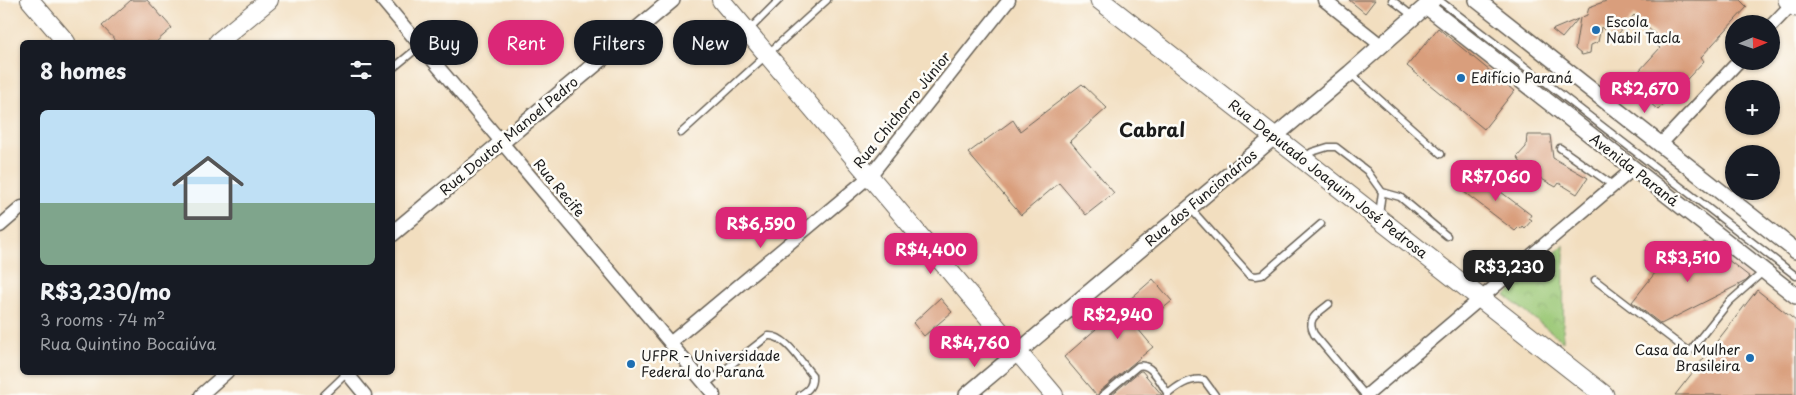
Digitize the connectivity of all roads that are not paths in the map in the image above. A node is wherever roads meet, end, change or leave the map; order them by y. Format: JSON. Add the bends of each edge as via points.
{"nodes":[{"id":1,"x":30,"y":0,"type":"edge"},
{"id":2,"x":269,"y":0,"type":"edge"},
{"id":3,"x":382,"y":0,"type":"edge"},
{"id":4,"x":672,"y":0,"type":"edge"},
{"id":5,"x":721,"y":0,"type":"edge"},
{"id":6,"x":779,"y":0,"type":"edge"},
{"id":7,"x":827,"y":0,"type":"edge"},
{"id":8,"x":1009,"y":0,"type":"edge"},
{"id":9,"x":1100,"y":0,"type":"edge"},
{"id":10,"x":1324,"y":0,"type":"edge"},
{"id":11,"x":1392,"y":0,"type":"edge"},
{"id":12,"x":1477,"y":0,"type":"edge"},
{"id":13,"x":1430,"y":2,"type":"edge"},
{"id":14,"x":1792,"y":3,"type":"edge"},
{"id":15,"x":1780,"y":16,"type":"edge"},
{"id":16,"x":1414,"y":17,"type":"junction"},
{"id":17,"x":738,"y":20,"type":"edge"},
{"id":18,"x":747,"y":31,"type":"joint"},
{"id":19,"x":410,"y":34,"type":"edge"},
{"id":20,"x":64,"y":40,"type":"edge"},
{"id":21,"x":220,"y":40,"type":"edge"},
{"id":22,"x":1382,"y":46,"type":"junction"},
{"id":23,"x":410,"y":54,"type":"edge"},
{"id":24,"x":768,"y":56,"type":"junction"},
{"id":25,"x":436,"y":65,"type":"edge"},
{"id":26,"x":395,"y":67,"type":"edge"},
{"id":27,"x":1731,"y":70,"type":"edge"},
{"id":28,"x":1350,"y":73,"type":"junction"},
{"id":29,"x":681,"y":133,"type":"dead end"},
{"id":30,"x":1274,"y":136,"type":"junction"},
{"id":31,"x":502,"y":142,"type":"junction"},
{"id":32,"x":1660,"y":145,"type":"junction"},
{"id":33,"x":1560,"y":148,"type":"dead end"},
{"id":34,"x":1441,"y":154,"type":"dead end"},
{"id":35,"x":1303,"y":160,"type":"junction"},
{"id":36,"x":1633,"y":169,"type":"junction"},
{"id":37,"x":870,"y":176,"type":"junction"},
{"id":38,"x":1614,"y":186,"type":"junction"},
{"id":39,"x":1382,"y":192,"type":"junction"},
{"id":40,"x":1190,"y":207,"type":"junction"},
{"id":41,"x":20,"y":209,"type":"edge"},
{"id":42,"x":1378,"y":218,"type":"junction"},
{"id":43,"x":1321,"y":224,"type":"dead end"},
{"id":44,"x":0,"y":226,"type":"edge"},
{"id":45,"x":395,"y":231,"type":"edge"},
{"id":46,"x":1447,"y":236,"type":"dead end"},
{"id":47,"x":1796,"y":251,"type":"edge"},
{"id":48,"x":1764,"y":271,"type":"junction"},
{"id":49,"x":1796,"y":276,"type":"edge"},
{"id":50,"x":1595,"y":280,"type":"dead end"},
{"id":51,"x":1796,"y":296,"type":"edge"},
{"id":52,"x":1481,"y":298,"type":"junction"},
{"id":53,"x":1329,"y":304,"type":"dead end"},
{"id":54,"x":670,"y":343,"type":"junction"},
{"id":55,"x":1018,"y":352,"type":"junction"},
{"id":56,"x":224,"y":375,"type":"edge"},
{"id":57,"x":345,"y":375,"type":"edge"},
{"id":58,"x":349,"y":375,"type":"edge"},
{"id":59,"x":705,"y":385,"type":"junction"},
{"id":60,"x":1168,"y":394,"type":"edge"},
{"id":61,"x":201,"y":395,"type":"edge"},
{"id":62,"x":324,"y":395,"type":"edge"},
{"id":63,"x":365,"y":395,"type":"edge"},
{"id":64,"x":714,"y":395,"type":"edge"},
{"id":65,"x":800,"y":395,"type":"edge"},
{"id":66,"x":967,"y":395,"type":"edge"},
{"id":67,"x":1054,"y":395,"type":"edge"},
{"id":68,"x":1103,"y":395,"type":"edge"},
{"id":69,"x":1216,"y":395,"type":"edge"},
{"id":70,"x":1366,"y":395,"type":"edge"},
{"id":71,"x":1604,"y":395,"type":"edge"}],
"edges":[{"from":1,"to":20,"type":"main road"},
{"from":2,"to":21,"type":"main road"},
{"from":3,"to":19,"type":"street","name":"Rua Recife"},
{"from":4,"to":31,"type":"street","name":"Rua Doutor Manoel Pedro"},
{"from":5,"to":17,"type":"main road"},
{"from":6,"to":18,"type":"lane"},
{"from":7,"to":24,"type":"lane"},
{"from":8,"to":37,"type":"street","name":"Rua Chichorro Júnior"},
{"from":9,"to":30,"type":"main road","name":"Rua Deputado Joaquim José Pedrosa"},
{"from":10,"to":22,"type":"street"},
{"from":11,"to":16,"type":"lane"},
{"from":12,"to":32,"type":"street"},
{"from":13,"to":16,"type":"street","name":"Rua dos Funcionários"},
{"from":13,"to":36,"type":"street","name":"Avenida Paraná"},
{"from":13,"to":49,"type":"lane"},
{"from":14,"to":15,"type":"street"},
{"from":16,"to":22,"type":"street","name":"Rua dos Funcionários"},
{"from":18,"to":24,"type":"main road"},
{"from":22,"to":28,"type":"street","name":"Rua dos Funcionários"},
{"from":23,"to":26,"type":"lane"},
{"from":24,"to":29,"type":"lane"},
{"from":24,"to":37,"type":"main road"},
{"from":25,"to":31,"type":"street","name":"Rua Recife"},
{"from":27,"to":32,"type":"street"},
{"from":28,"to":30,"type":"street","name":"Rua dos Funcionários"},
{"from":28,"to":34,"type":"lane"},
{"from":30,"to":35,"type":"main road","name":"Rua Deputado Joaquim José Pedrosa"},
{"from":30,"to":40,"type":"street","name":"Rua dos Funcionários"},
{"from":31,"to":45,"type":"street","name":"Rua Doutor Manoel Pedro"},
{"from":31,"to":54,"type":"street","name":"Rua Recife"},
{"from":32,"to":47,"type":"street"},
{"from":33,"to":38,"type":"lane"},
{"from":35,"to":39,"type":"lane","via":[[1312,152],[1336,148],[1367,171]]},
{"from":35,"to":42,"type":"main road","name":"Rua Deputado Joaquim José Pedrosa"},
{"from":36,"to":38,"type":"street"},
{"from":36,"to":48,"type":"street","name":"Avenida Paraná"},
{"from":37,"to":54,"type":"street","name":"Rua Chichorro Júnior"},
{"from":37,"to":55,"type":"main road"},
{"from":38,"to":52,"type":"street"},
{"from":39,"to":42,"type":"lane"},
{"from":39,"to":46,"type":"lane","via":[[1400,197]]},
{"from":40,"to":43,"type":"lane","via":[[1250,275],[1256,276],[1262,275]]},
{"from":40,"to":55,"type":"street","name":"Rua dos Funcionários"},
{"from":41,"to":44,"type":"street"},
{"from":42,"to":52,"type":"main road","name":"Rua Deputado Joaquim José Pedrosa"},
{"from":48,"to":50,"type":"lane","via":[[1729,302],[1690,352]]},
{"from":48,"to":51,"type":"street","name":"Avenida Paraná"},
{"from":52,"to":70,"type":"street"},
{"from":52,"to":71,"type":"main road","name":"Rua Deputado Joaquim José Pedrosa"},
{"from":53,"to":70,"type":"lane","via":[[1311,319],[1310,326]]},
{"from":54,"to":59,"type":"street","name":"Rua Recife"},
{"from":55,"to":66,"type":"street","name":"Rua dos Funcionários"},
{"from":55,"to":67,"type":"main road"},
{"from":56,"to":61,"type":"street"},
{"from":57,"to":62,"type":"lane"},
{"from":58,"to":63,"type":"street"},
{"from":59,"to":64,"type":"street","name":"Rua Recife"},
{"from":59,"to":65,"type":"lane","via":[[773,335],[782,338],[812,375],[808,390]]},
{"from":60,"to":68,"type":"lane","via":[[1150,367],[1143,365]]},
{"from":60,"to":69,"type":"lane","via":[[1197,379],[1204,380]]}]}
